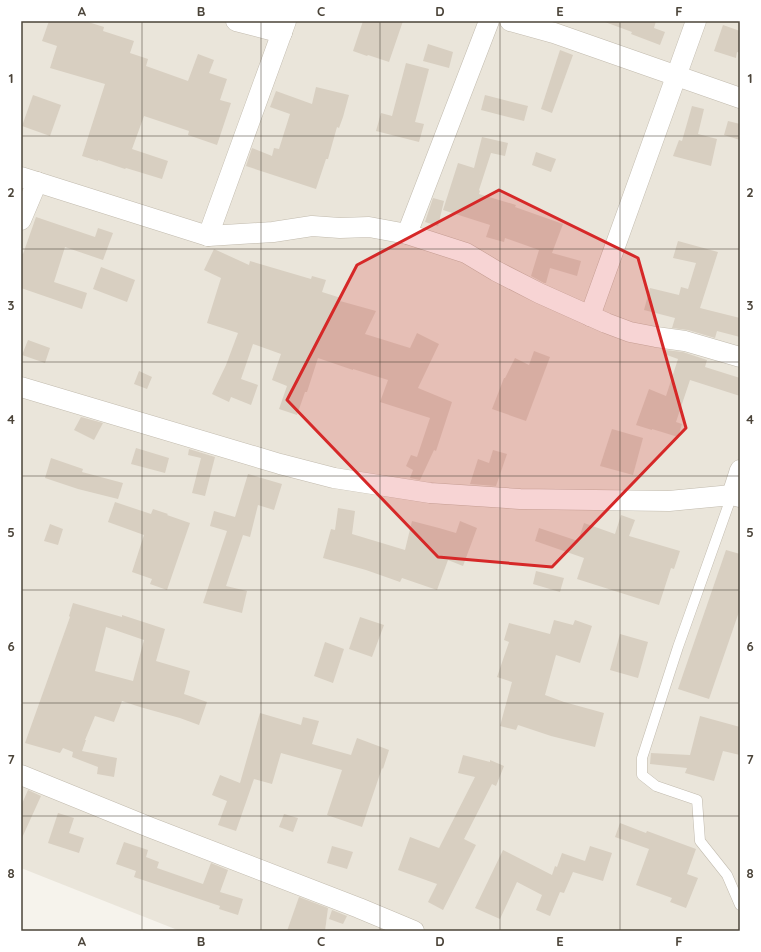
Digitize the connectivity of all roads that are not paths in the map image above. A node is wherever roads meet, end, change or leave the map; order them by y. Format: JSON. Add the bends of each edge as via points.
{"nodes":[{"id":1,"x":236,"y":21,"type":"edge"},
{"id":2,"x":489,"y":21,"type":"edge"},
{"id":3,"x":510,"y":21,"type":"edge"},
{"id":4,"x":696,"y":21,"type":"edge"},
{"id":5,"x":284,"y":27,"type":"edge"},
{"id":6,"x":676,"y":76,"type":"junction"},
{"id":7,"x":740,"y":98,"type":"edge"},
{"id":8,"x":29,"y":179,"type":"edge"},
{"id":9,"x":21,"y":220,"type":"edge"},
{"id":10,"x":407,"y":234,"type":"junction"},
{"id":11,"x":208,"y":236,"type":"junction"},
{"id":12,"x":590,"y":316,"type":"junction"},
{"id":13,"x":740,"y":357,"type":"edge"},
{"id":14,"x":21,"y":387,"type":"edge"},
{"id":15,"x":740,"y":470,"type":"edge"},
{"id":16,"x":736,"y":496,"type":"edge"},
{"id":17,"x":21,"y":775,"type":"edge"},
{"id":18,"x":740,"y":905,"type":"edge"},
{"id":19,"x":414,"y":931,"type":"edge"}],
"edges":[{"from":1,"to":5,"type":"street"},
{"from":2,"to":10,"type":"street"},
{"from":3,"to":6,"type":"street","via":[[554,33]]},
{"from":4,"to":6,"type":"street"},
{"from":5,"to":11,"type":"street"},
{"from":6,"to":7,"type":"street"},
{"from":6,"to":12,"type":"street"},
{"from":8,"to":9,"type":"street"},
{"from":8,"to":11,"type":"street"},
{"from":10,"to":11,"type":"street","via":[[369,228],[312,226],[273,232]]},
{"from":10,"to":12,"type":"street","via":[[466,253],[496,271]]},
{"from":12,"to":13,"type":"street","via":[[630,332],[685,341]]},
{"from":14,"to":16,"type":"street","via":[[334,478],[430,493],[669,501]]},
{"from":15,"to":16,"type":"street"},
{"from":16,"to":18,"type":"lane","via":[[678,647],[642,758],[642,776],[656,786],[697,800],[700,841],[727,875]]},
{"from":17,"to":19,"type":"street"}]}
